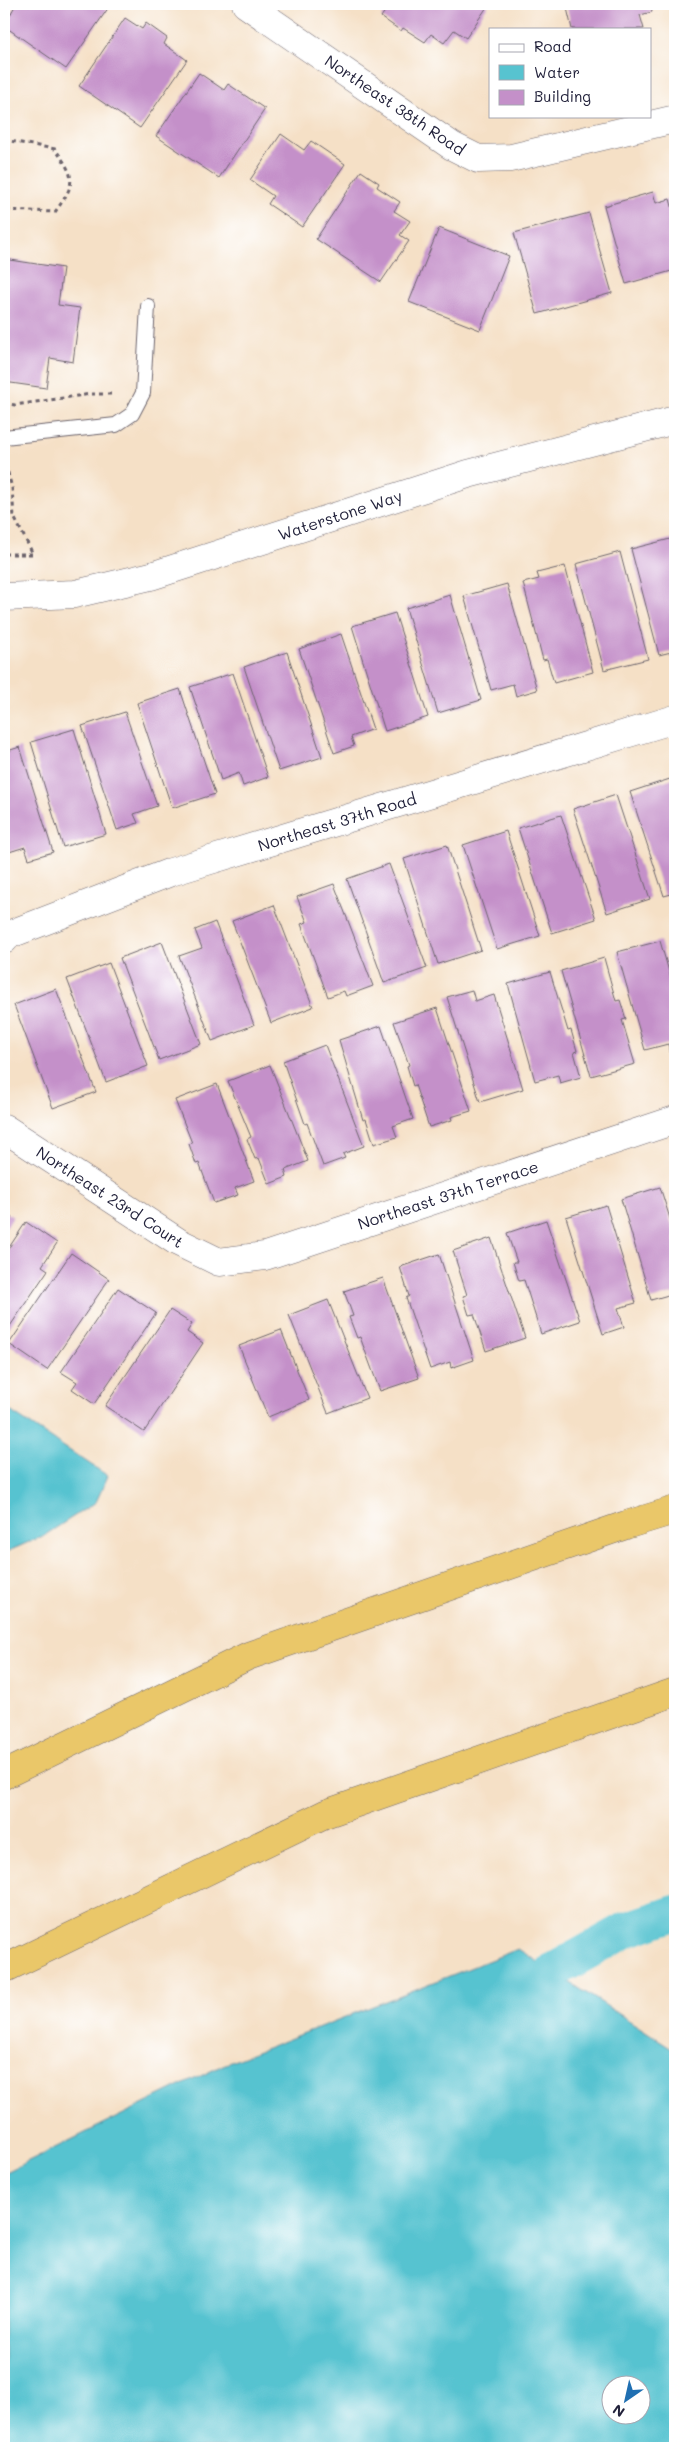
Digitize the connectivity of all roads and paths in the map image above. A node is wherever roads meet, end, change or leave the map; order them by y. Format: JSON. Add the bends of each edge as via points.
{"nodes":[{"id":1,"x":246,"y":4,"type":"edge"},
{"id":2,"x":675,"y":120,"type":"edge"},
{"id":3,"x":4,"y":140,"type":"edge"},
{"id":4,"x":4,"y":210,"type":"edge"},
{"id":5,"x":148,"y":306,"type":"dead end"},
{"id":6,"x":143,"y":393,"type":"junction"},
{"id":7,"x":4,"y":403,"type":"edge"},
{"id":8,"x":675,"y":420,"type":"edge"},
{"id":9,"x":4,"y":437,"type":"edge"},
{"id":10,"x":4,"y":459,"type":"edge"},
{"id":11,"x":4,"y":554,"type":"edge"},
{"id":12,"x":4,"y":597,"type":"edge"},
{"id":13,"x":675,"y":719,"type":"edge"},
{"id":14,"x":4,"y":940,"type":"edge"},
{"id":15,"x":675,"y":1120,"type":"edge"},
{"id":16,"x":4,"y":1128,"type":"edge"},
{"id":17,"x":219,"y":1262,"type":"joint"},
{"id":18,"x":675,"y":1510,"type":"edge"},
{"id":19,"x":675,"y":1692,"type":"edge"},
{"id":20,"x":4,"y":1775,"type":"edge"},
{"id":21,"x":4,"y":1970,"type":"edge"}],
"edges":[{"from":1,"to":2,"type":"street","name":"Northeast 38th Road","via":[[452,146],[478,158],[511,158]]},
{"from":3,"to":4,"type":"path","via":[[55,149],[70,170],[70,190],[55,212]]},
{"from":5,"to":6,"type":"lane"},
{"from":6,"to":7,"type":"path","via":[[91,394],[15,405]]},
{"from":6,"to":9,"type":"lane","via":[[132,414],[116,425]]},
{"from":8,"to":12,"type":"street","name":"Waterstone Way","via":[[468,474],[151,576],[75,594]]},
{"from":10,"to":11,"type":"path","via":[[12,488],[14,517],[33,554]]},
{"from":13,"to":14,"type":"street","name":"Northeast 37th Road","via":[[171,872],[8,935]]},
{"from":15,"to":17,"type":"street","name":"Northeast 37th Terrace","via":[[265,1256]]},
{"from":16,"to":17,"type":"street","name":"Northeast 23rd Court","via":[[178,1242]]},
{"from":18,"to":20,"type":"highway","via":[[626,1524],[248,1656]]},
{"from":19,"to":21,"type":"highway","via":[[325,1814]]}]}
